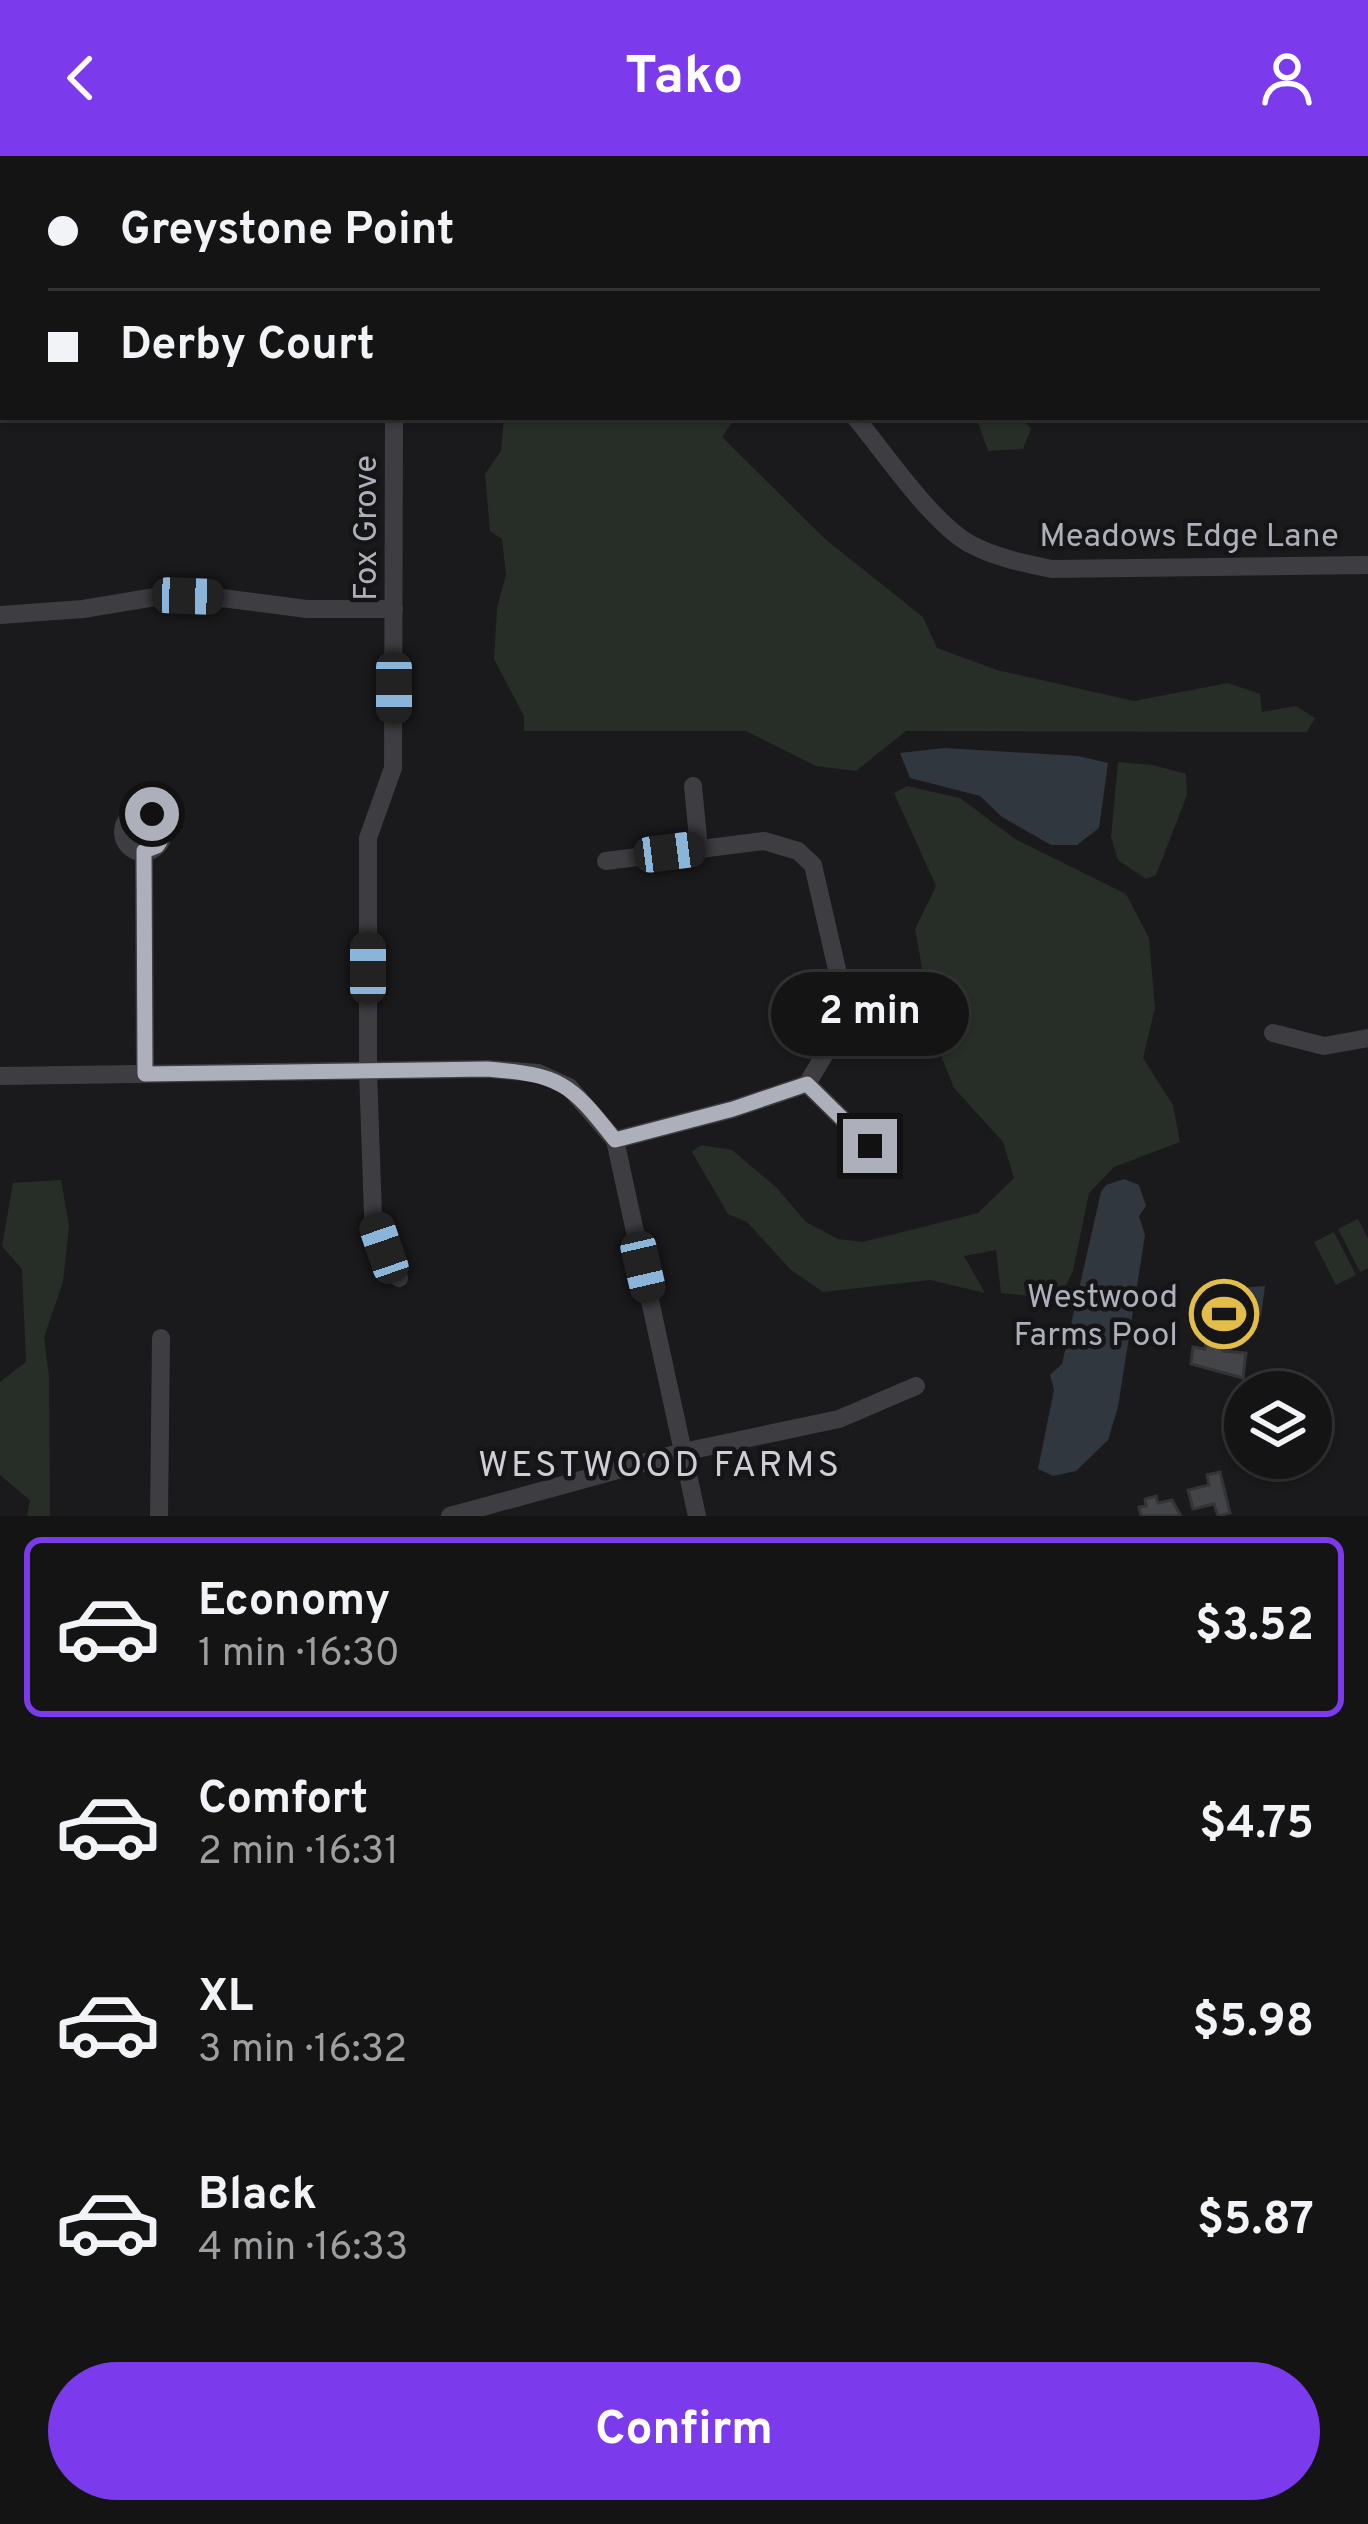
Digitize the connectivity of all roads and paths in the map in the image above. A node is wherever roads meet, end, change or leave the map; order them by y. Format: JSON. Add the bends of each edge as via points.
{"nodes":[{"id":1,"x":394,"y":420,"type":"edge"},
{"id":2,"x":858,"y":420,"type":"edge"},
{"id":3,"x":1368,"y":565,"type":"edge"},
{"id":4,"x":394,"y":609,"type":"junction"},
{"id":5,"x":0,"y":615,"type":"edge"},
{"id":6,"x":693,"y":786,"type":"dead end"},
{"id":7,"x":699,"y":848,"type":"junction"},
{"id":8,"x":144,"y":851,"type":"dead end"},
{"id":9,"x":606,"y":861,"type":"dead end"},
{"id":10,"x":1273,"y":1033,"type":"dead end"},
{"id":11,"x":1368,"y":1038,"type":"edge"},
{"id":12,"x":368,"y":1071,"type":"junction"},
{"id":13,"x":145,"y":1074,"type":"junction"},
{"id":14,"x":0,"y":1076,"type":"edge"},
{"id":15,"x":807,"y":1084,"type":"junction"},
{"id":16,"x":615,"y":1140,"type":"junction"},
{"id":17,"x":870,"y":1146,"type":"dead end"},
{"id":18,"x":399,"y":1278,"type":"dead end"},
{"id":19,"x":161,"y":1338,"type":"dead end"},
{"id":20,"x":916,"y":1386,"type":"dead end"},
{"id":21,"x":683,"y":1452,"type":"junction"},
{"id":22,"x":159,"y":1516,"type":"edge"},
{"id":23,"x":450,"y":1516,"type":"edge"},
{"id":24,"x":697,"y":1516,"type":"edge"}],
"edges":[{"from":1,"to":4,"type":"street","name":"Fox Grove"},
{"from":2,"to":3,"type":"street","name":"Meadows Edge Lane","via":[[965,542],[1002,559],[1052,568]]},
{"from":4,"to":5,"type":"street","via":[[161,596]]},
{"from":4,"to":12,"type":"street","name":"Fox Grove","via":[[393,768],[368,838]]},
{"from":6,"to":7,"type":"street"},
{"from":7,"to":9,"type":"street"},
{"from":7,"to":15,"type":"street","via":[[764,841],[798,851],[812,865],[839,978],[832,1042]]},
{"from":8,"to":13,"type":"street"},
{"from":10,"to":11,"type":"street","via":[[1324,1046]]},
{"from":12,"to":13,"type":"street"},
{"from":12,"to":16,"type":"street","via":[[538,1073],[569,1087]]},
{"from":12,"to":18,"type":"street","name":"Fox Grove","via":[[373,1214]]},
{"from":13,"to":14,"type":"street"},
{"from":15,"to":16,"type":"street"},
{"from":15,"to":17,"type":"street"},
{"from":16,"to":21,"type":"street"},
{"from":19,"to":22,"type":"street"},
{"from":20,"to":21,"type":"street","via":[[839,1419]]},
{"from":21,"to":23,"type":"street"},
{"from":21,"to":24,"type":"street"}]}
